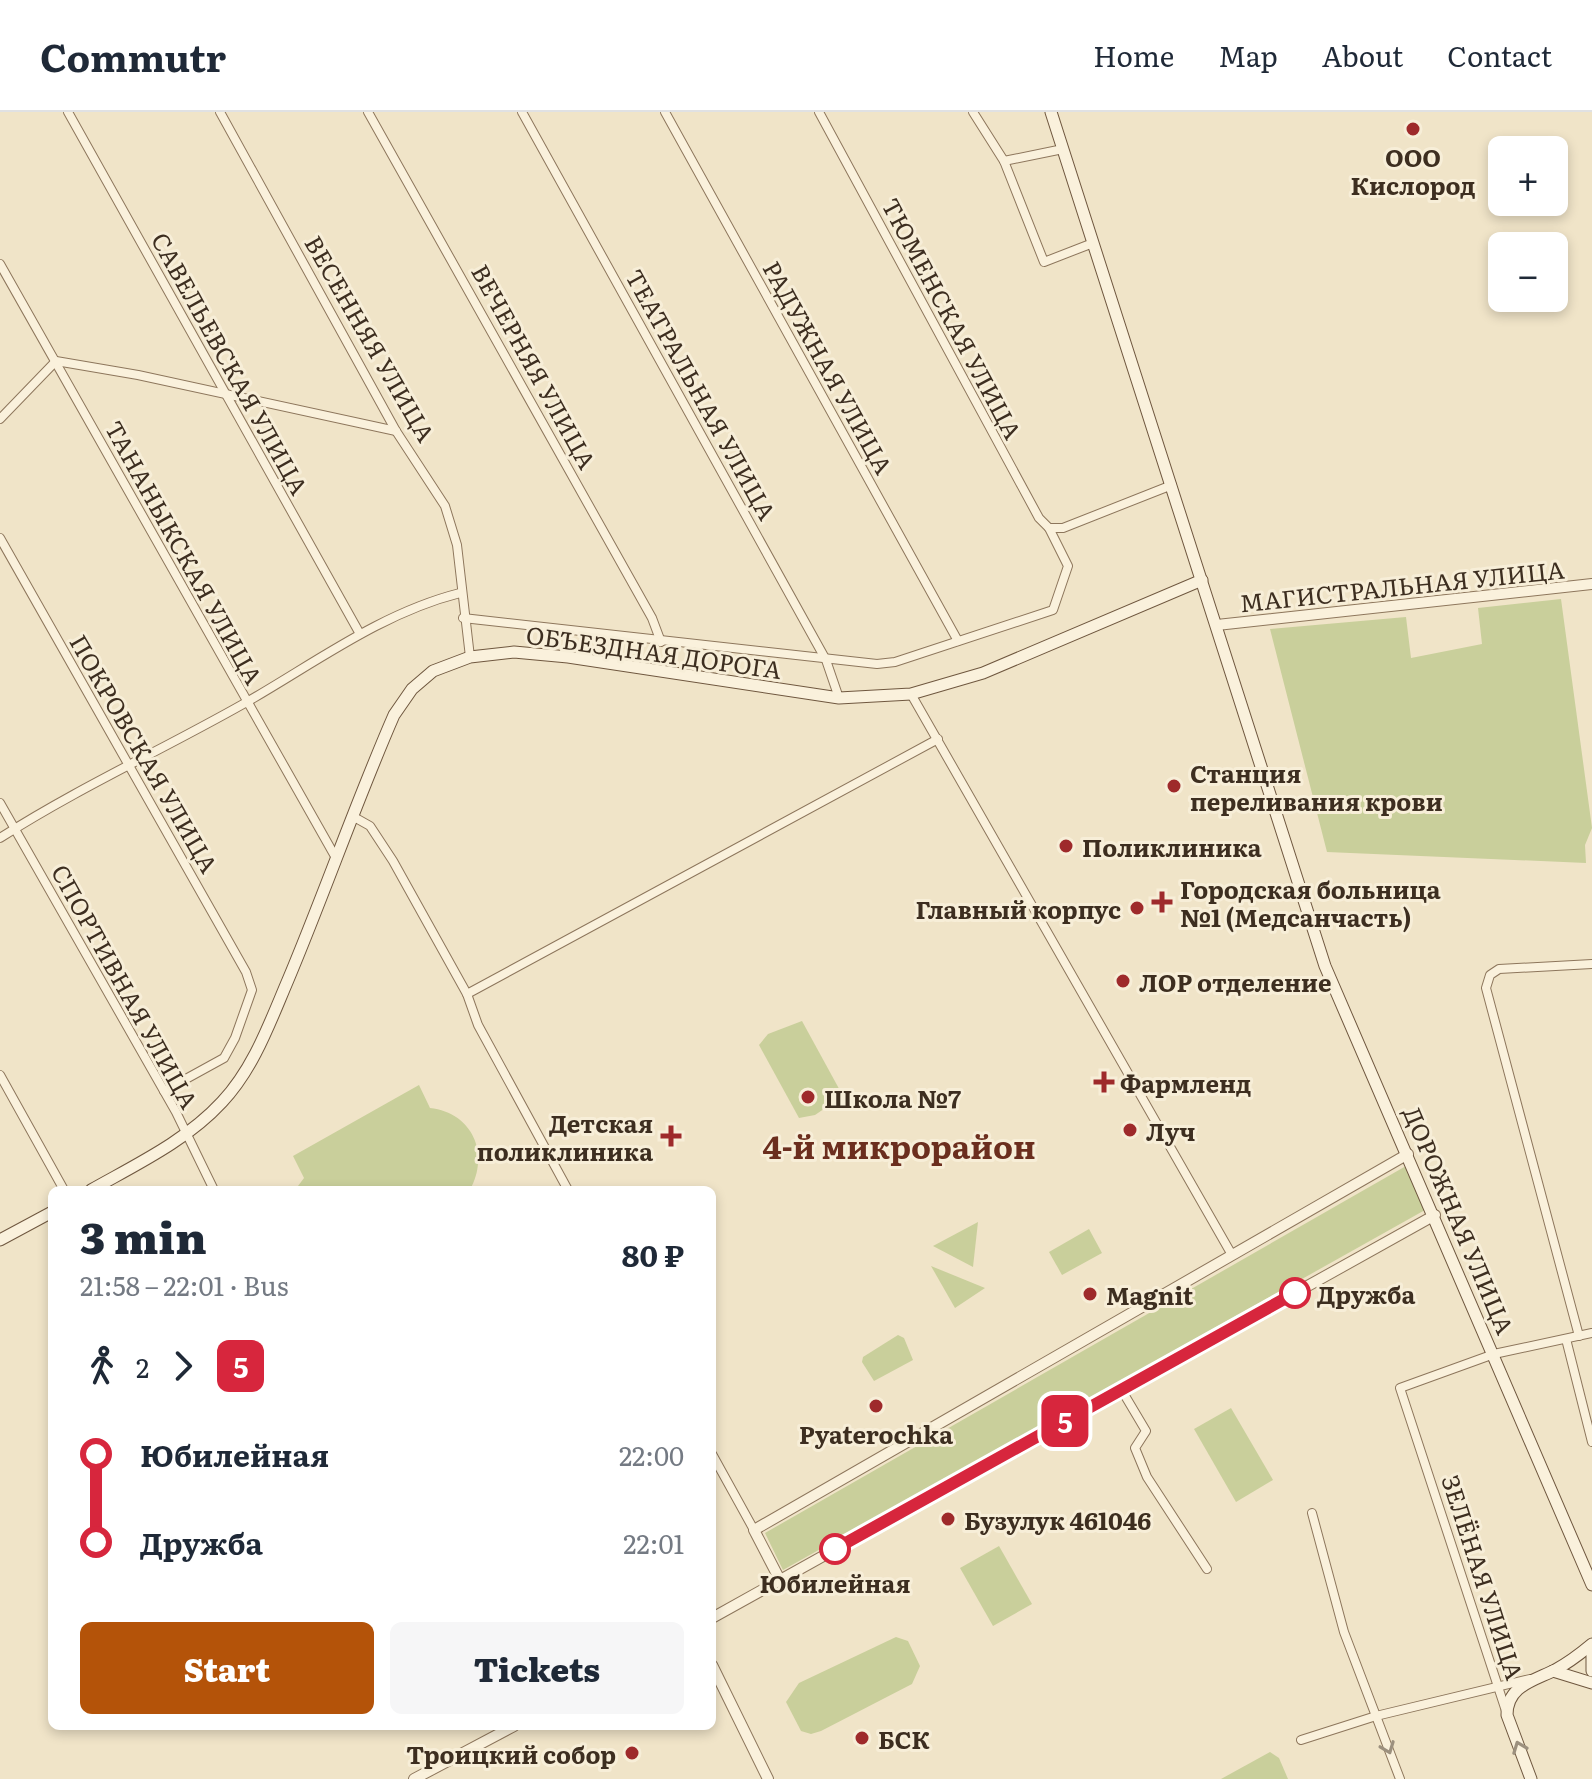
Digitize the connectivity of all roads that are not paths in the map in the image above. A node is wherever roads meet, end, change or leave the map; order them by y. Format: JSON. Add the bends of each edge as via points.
{"nodes":[{"id":1,"x":68,"y":112,"type":"edge"},
{"id":2,"x":220,"y":112,"type":"edge"},
{"id":3,"x":368,"y":112,"type":"edge"},
{"id":4,"x":522,"y":112,"type":"edge"},
{"id":5,"x":665,"y":112,"type":"edge"},
{"id":6,"x":819,"y":112,"type":"edge"},
{"id":7,"x":973,"y":112,"type":"edge"},
{"id":8,"x":1051,"y":112,"type":"edge"},
{"id":9,"x":1063,"y":149,"type":"junction"},
{"id":10,"x":1004,"y":161,"type":"junction"},
{"id":11,"x":1093,"y":243,"type":"junction"},
{"id":12,"x":0,"y":264,"type":"edge"},
{"id":13,"x":56,"y":361,"type":"junction"},
{"id":14,"x":224,"y":395,"type":"junction"},
{"id":15,"x":0,"y":419,"type":"edge"},
{"id":16,"x":396,"y":431,"type":"junction"},
{"id":17,"x":1172,"y":485,"type":"junction"},
{"id":18,"x":1049,"y":528,"type":"junction"},
{"id":19,"x":0,"y":538,"type":"edge"},
{"id":20,"x":1202,"y":580,"type":"junction"},
{"id":21,"x":1592,"y":584,"type":"edge"},
{"id":22,"x":460,"y":593,"type":"junction"},
{"id":23,"x":463,"y":618,"type":"junction"},
{"id":24,"x":1217,"y":625,"type":"junction"},
{"id":25,"x":360,"y":634,"type":"junction"},
{"id":26,"x":958,"y":641,"type":"junction"},
{"id":27,"x":661,"y":642,"type":"junction"},
{"id":28,"x":470,"y":657,"type":"junction"},
{"id":29,"x":826,"y":660,"type":"junction"},
{"id":30,"x":911,"y":694,"type":"junction"},
{"id":31,"x":839,"y":698,"type":"junction"},
{"id":32,"x":246,"y":702,"type":"junction"},
{"id":33,"x":938,"y":739,"type":"junction"},
{"id":34,"x":128,"y":766,"type":"junction"},
{"id":35,"x":0,"y":803,"type":"edge"},
{"id":36,"x":354,"y":817,"type":"junction"},
{"id":37,"x":15,"y":829,"type":"junction"},
{"id":38,"x":0,"y":838,"type":"edge"},
{"id":39,"x":337,"y":859,"type":"junction"},
{"id":40,"x":1592,"y":964,"type":"edge"},
{"id":41,"x":467,"y":994,"type":"junction"},
{"id":42,"x":0,"y":1075,"type":"edge"},
{"id":43,"x":164,"y":1091,"type":"junction"},
{"id":44,"x":186,"y":1134,"type":"junction"},
{"id":45,"x":1408,"y":1154,"type":"junction"},
{"id":46,"x":62,"y":1186,"type":"edge"},
{"id":47,"x":98,"y":1186,"type":"edge"},
{"id":48,"x":212,"y":1186,"type":"edge"},
{"id":49,"x":566,"y":1186,"type":"edge"},
{"id":50,"x":48,"y":1214,"type":"edge"},
{"id":51,"x":1435,"y":1215,"type":"junction"},
{"id":52,"x":0,"y":1240,"type":"edge"},
{"id":53,"x":1232,"y":1255,"type":"junction"},
{"id":54,"x":1592,"y":1333,"type":"edge"},
{"id":55,"x":1579,"y":1336,"type":"junction"},
{"id":56,"x":1566,"y":1339,"type":"junction"},
{"id":57,"x":1494,"y":1354,"type":"junction"},
{"id":58,"x":1121,"y":1389,"type":"junction"},
{"id":59,"x":1592,"y":1442,"type":"edge"},
{"id":60,"x":716,"y":1461,"type":"edge"},
{"id":61,"x":1312,"y":1513,"type":"dead end"},
{"id":62,"x":754,"y":1530,"type":"junction"},
{"id":63,"x":1207,"y":1569,"type":"dead end"},
{"id":64,"x":780,"y":1580,"type":"junction"},
{"id":65,"x":1592,"y":1585,"type":"edge"},
{"id":66,"x":716,"y":1616,"type":"edge"},
{"id":67,"x":1592,"y":1646,"type":"edge"},
{"id":68,"x":1553,"y":1671,"type":"junction"},
{"id":69,"x":1592,"y":1671,"type":"edge"},
{"id":70,"x":716,"y":1673,"type":"edge"},
{"id":71,"x":1531,"y":1679,"type":"junction"},
{"id":72,"x":1592,"y":1683,"type":"edge"},
{"id":73,"x":1496,"y":1686,"type":"junction"},
{"id":74,"x":1507,"y":1715,"type":"junction"},
{"id":75,"x":1376,"y":1716,"type":"junction"},
{"id":76,"x":506,"y":1730,"type":"edge"},
{"id":77,"x":1301,"y":1740,"type":"dead end"},
{"id":78,"x":414,"y":1779,"type":"edge"},
{"id":79,"x":768,"y":1779,"type":"edge"},
{"id":80,"x":1400,"y":1779,"type":"edge"},
{"id":81,"x":1531,"y":1779,"type":"edge"}],
"edges":[{"from":1,"to":14,"type":"street","name":"САВЕЛЬЕВСКАЯ УЛИЦА"},
{"from":2,"to":16,"type":"street","name":"ВЕСЕННЯЯ УЛИЦА"},
{"from":3,"to":27,"type":"street","name":"ВЕЧЕРНЯЯ УЛИЦА","via":[[558,447]]},
{"from":4,"to":29,"type":"street","name":"ТЕАТРАЛЬНАЯ УЛИЦА"},
{"from":5,"to":26,"type":"street","name":"РАДУЖНАЯ УЛИЦА"},
{"from":6,"to":18,"type":"street","name":"ТЮМЕНСКАЯ УЛИЦА"},
{"from":7,"to":10,"type":"street"},
{"from":8,"to":9,"type":"main road","name":"ДОРОЖНАЯ УЛИЦА"},
{"from":9,"to":10,"type":"street"},
{"from":9,"to":11,"type":"main road","name":"ДОРОЖНАЯ УЛИЦА"},
{"from":10,"to":11,"type":"street","via":[[1044,262]]},
{"from":11,"to":17,"type":"main road","name":"ДОРОЖНАЯ УЛИЦА"},
{"from":12,"to":13,"type":"street","name":"ТАНАНЫКСКАЯ УЛИЦА"},
{"from":13,"to":14,"type":"street"},
{"from":13,"to":15,"type":"street"},
{"from":13,"to":32,"type":"street","name":"ТАНАНЫКСКАЯ УЛИЦА"},
{"from":14,"to":16,"type":"street"},
{"from":14,"to":25,"type":"street","name":"САВЕЛЬЕВСКАЯ УЛИЦА"},
{"from":16,"to":22,"type":"street","name":"ВЕСЕННЯЯ УЛИЦА","via":[[445,506],[457,545]]},
{"from":17,"to":18,"type":"street","via":[[1063,528]]},
{"from":17,"to":20,"type":"main road","name":"ДОРОЖНАЯ УЛИЦА"},
{"from":18,"to":26,"type":"street","name":"ТЮМЕНСКАЯ УЛИЦА","via":[[1068,566],[1053,610]]},
{"from":19,"to":34,"type":"street","name":"ПОКРОВСКАЯ УЛИЦА"},
{"from":20,"to":24,"type":"main road","name":"ДОРОЖНАЯ УЛИЦА"},
{"from":20,"to":30,"type":"main road","name":"ОБЪЕЗДНАЯ ДОРОГА","via":[[983,673]]},
{"from":21,"to":24,"type":"street","name":"МАГИСТРАЛЬНАЯ УЛИЦА"},
{"from":22,"to":23,"type":"street","name":"ВЕСЕННЯЯ УЛИЦА"},
{"from":22,"to":25,"type":"street"},
{"from":23,"to":27,"type":"street"},
{"from":23,"to":28,"type":"street","name":"ВЕСЕННЯЯ УЛИЦА"},
{"from":24,"to":45,"type":"main road","name":"ДОРОЖНАЯ УЛИЦА","via":[[1325,966]]},
{"from":25,"to":32,"type":"street"},
{"from":26,"to":29,"type":"street","via":[[895,662]]},
{"from":27,"to":29,"type":"street"},
{"from":28,"to":31,"type":"main road","name":"ОБЪЕЗДНАЯ ДОРОГА","via":[[514,652],[568,657]]},
{"from":28,"to":36,"type":"main road","name":"ОБЪЕЗДНАЯ ДОРОГА","via":[[433,671],[403,700]]},
{"from":29,"to":31,"type":"street","name":"ТЕАТРАЛЬНАЯ УЛИЦА"},
{"from":30,"to":31,"type":"main road","name":"ОБЪЕЗДНАЯ ДОРОГА"},
{"from":30,"to":33,"type":"street"},
{"from":32,"to":34,"type":"street"},
{"from":32,"to":39,"type":"street","name":"ТАНАНЫКСКАЯ УЛИЦА"},
{"from":33,"to":41,"type":"street"},
{"from":33,"to":53,"type":"street"},
{"from":34,"to":37,"type":"street"},
{"from":34,"to":43,"type":"street","name":"ПОКРОВСКАЯ УЛИЦА","via":[[252,990],[224,1058]]},
{"from":35,"to":37,"type":"street","name":"СПОРТИВНАЯ УЛИЦА"},
{"from":36,"to":39,"type":"main road","name":"ОБЪЕЗДНАЯ ДОРОГА"},
{"from":36,"to":41,"type":"street","via":[[377,836]]},
{"from":37,"to":38,"type":"street"},
{"from":37,"to":43,"type":"street","name":"СПОРТИВНАЯ УЛИЦА"},
{"from":39,"to":44,"type":"main road","name":"ОБЪЕЗДНАЯ ДОРОГА","via":[[255,1056],[227,1096]]},
{"from":40,"to":55,"type":"street","via":[[1499,969],[1490,975],[1486,988]]},
{"from":41,"to":49,"type":"street","via":[[478,1025]]},
{"from":42,"to":46,"type":"street"},
{"from":43,"to":44,"type":"street","name":"СПОРТИВНАЯ УЛИЦА"},
{"from":44,"to":47,"type":"main road","name":"ОБЪЕЗДНАЯ ДОРОГА"},
{"from":44,"to":48,"type":"street","name":"СПОРТИВНАЯ УЛИЦА"},
{"from":45,"to":51,"type":"main road","name":"ДОРОЖНАЯ УЛИЦА"},
{"from":45,"to":53,"type":"street"},
{"from":50,"to":52,"type":"main road"},
{"from":51,"to":57,"type":"main road","name":"ДОРОЖНАЯ УЛИЦА"},
{"from":51,"to":58,"type":"street"},
{"from":53,"to":62,"type":"street"},
{"from":54,"to":55,"type":"street"},
{"from":55,"to":56,"type":"street"},
{"from":56,"to":57,"type":"street"},
{"from":56,"to":59,"type":"street"},
{"from":57,"to":65,"type":"main road","name":"ДОРОЖНАЯ УЛИЦА"},
{"from":57,"to":73,"type":"street","name":"ЗЕЛЁНАЯ УЛИЦА","via":[[1400,1388]]},
{"from":58,"to":63,"type":"street","via":[[1146,1431],[1135,1448],[1147,1477]]},
{"from":58,"to":64,"type":"street"},
{"from":60,"to":62,"type":"street"},
{"from":61,"to":75,"type":"street","via":[[1344,1632]]},
{"from":62,"to":64,"type":"street"},
{"from":64,"to":66,"type":"street"},
{"from":67,"to":68,"type":"main road"},
{"from":67,"to":69,"type":"main road"},
{"from":68,"to":71,"type":"main road"},
{"from":68,"to":72,"type":"main road"},
{"from":70,"to":79,"type":"street"},
{"from":71,"to":73,"type":"street"},
{"from":71,"to":74,"type":"main road","via":[[1512,1696]]},
{"from":73,"to":74,"type":"street","name":"ЗЕЛЁНАЯ УЛИЦА"},
{"from":73,"to":75,"type":"street"},
{"from":81,"to":74,"type":"main road","name":"ЗЕЛЁНАЯ УЛИЦА","one_way":true},
{"from":75,"to":77,"type":"street"},
{"from":75,"to":80,"type":"street","one_way":true},
{"from":76,"to":78,"type":"street"}]}
